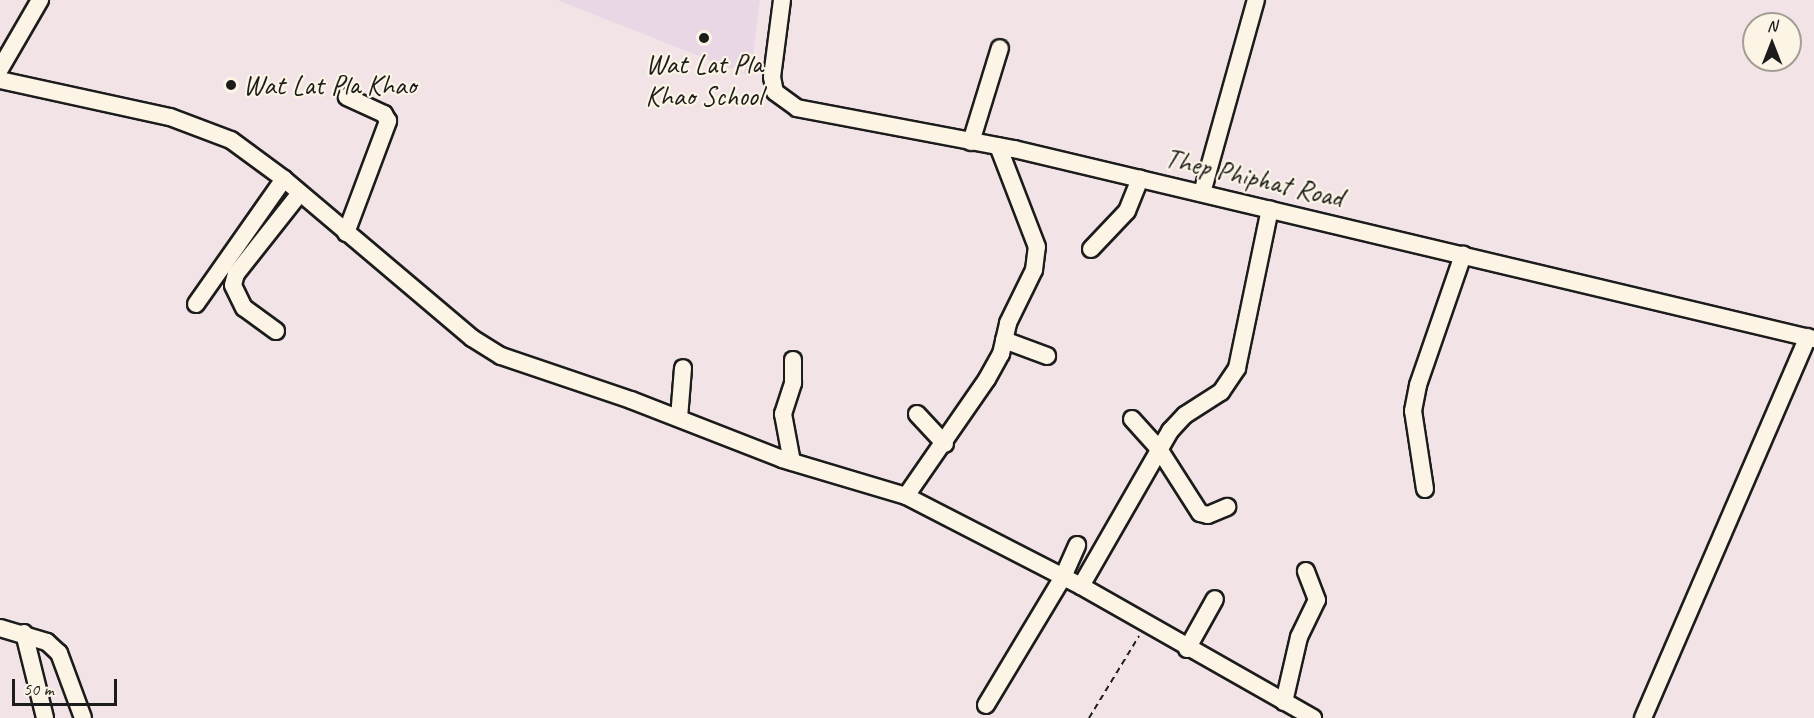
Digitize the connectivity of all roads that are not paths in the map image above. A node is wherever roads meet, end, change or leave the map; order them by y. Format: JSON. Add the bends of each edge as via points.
{"nodes":[{"id":1,"x":40,"y":0,"type":"edge"},
{"id":2,"x":782,"y":0,"type":"edge"},
{"id":3,"x":1256,"y":0,"type":"edge"},
{"id":4,"x":1000,"y":48,"type":"dead end"},
{"id":5,"x":0,"y":69,"type":"edge"},
{"id":6,"x":0,"y":80,"type":"edge"},
{"id":7,"x":347,"y":97,"type":"dead end"},
{"id":8,"x":971,"y":142,"type":"junction"},
{"id":9,"x":998,"y":146,"type":"junction"},
{"id":10,"x":284,"y":179,"type":"junction"},
{"id":11,"x":1140,"y":179,"type":"junction"},
{"id":12,"x":300,"y":193,"type":"junction"},
{"id":13,"x":1202,"y":193,"type":"junction"},
{"id":14,"x":1270,"y":209,"type":"junction"},
{"id":15,"x":346,"y":233,"type":"junction"},
{"id":16,"x":1091,"y":249,"type":"dead end"},
{"id":17,"x":1463,"y":255,"type":"junction"},
{"id":18,"x":196,"y":304,"type":"dead end"},
{"id":19,"x":276,"y":331,"type":"dead end"},
{"id":20,"x":1811,"y":338,"type":"edge"},
{"id":21,"x":1004,"y":340,"type":"junction"},
{"id":22,"x":1047,"y":356,"type":"dead end"},
{"id":23,"x":793,"y":360,"type":"dead end"},
{"id":24,"x":683,"y":368,"type":"dead end"},
{"id":25,"x":917,"y":414,"type":"dead end"},
{"id":26,"x":679,"y":418,"type":"junction"},
{"id":27,"x":1132,"y":419,"type":"dead end"},
{"id":28,"x":945,"y":444,"type":"junction"},
{"id":29,"x":1159,"y":449,"type":"junction"},
{"id":30,"x":792,"y":462,"type":"junction"},
{"id":31,"x":1425,"y":489,"type":"dead end"},
{"id":32,"x":906,"y":496,"type":"junction"},
{"id":33,"x":1227,"y":507,"type":"dead end"},
{"id":34,"x":1077,"y":545,"type":"dead end"},
{"id":35,"x":1306,"y":571,"type":"dead end"},
{"id":36,"x":1062,"y":577,"type":"junction"},
{"id":37,"x":1081,"y":586,"type":"junction"},
{"id":38,"x":1215,"y":599,"type":"dead end"},
{"id":39,"x":0,"y":628,"type":"edge"},
{"id":40,"x":24,"y":633,"type":"junction"},
{"id":41,"x":1187,"y":648,"type":"junction"},
{"id":42,"x":1284,"y":702,"type":"junction"},
{"id":43,"x":986,"y":705,"type":"dead end"},
{"id":44,"x":45,"y":718,"type":"edge"},
{"id":45,"x":83,"y":718,"type":"edge"},
{"id":46,"x":1313,"y":718,"type":"edge"},
{"id":47,"x":1643,"y":718,"type":"edge"}],
"edges":[{"from":1,"to":5,"type":"street"},
{"from":2,"to":8,"type":"street","name":"Thep Phiphat Road","via":[[772,77],[775,92],[782,100],[823,115]]},
{"from":3,"to":13,"type":"street"},
{"from":4,"to":8,"type":"street"},
{"from":6,"to":10,"type":"street","via":[[200,126],[231,140]]},
{"from":7,"to":15,"type":"street","via":[[384,114],[388,121]]},
{"from":8,"to":9,"type":"street","name":"Thep Phiphat Road"},
{"from":9,"to":11,"type":"street","name":"Thep Phiphat Road"},
{"from":9,"to":21,"type":"street","via":[[1037,247],[1034,270],[1008,323]]},
{"from":10,"to":12,"type":"street"},
{"from":10,"to":18,"type":"street"},
{"from":11,"to":13,"type":"street","name":"Thep Phiphat Road"},
{"from":11,"to":16,"type":"street","via":[[1127,211]]},
{"from":12,"to":15,"type":"street"},
{"from":12,"to":19,"type":"street","via":[[236,274],[233,285],[244,308]]},
{"from":13,"to":14,"type":"street","name":"Thep Phiphat Road"},
{"from":14,"to":17,"type":"street","name":"Thep Phiphat Road"},
{"from":14,"to":29,"type":"street","via":[[1237,368],[1221,392],[1185,415]]},
{"from":15,"to":26,"type":"street","via":[[472,338],[501,356]]},
{"from":17,"to":20,"type":"street","name":"Thep Phiphat Road"},
{"from":17,"to":31,"type":"street","via":[[1416,394],[1413,422]]},
{"from":20,"to":47,"type":"street"},
{"from":21,"to":22,"type":"street"},
{"from":21,"to":28,"type":"street","via":[[987,379]]},
{"from":23,"to":30,"type":"street","via":[[792,383],[783,414]]},
{"from":24,"to":26,"type":"street"},
{"from":25,"to":28,"type":"street"},
{"from":26,"to":30,"type":"street"},
{"from":27,"to":29,"type":"street"},
{"from":28,"to":32,"type":"street"},
{"from":29,"to":33,"type":"street","via":[[1200,513],[1218,514]]},
{"from":29,"to":37,"type":"street"},
{"from":30,"to":32,"type":"street"},
{"from":32,"to":36,"type":"street"},
{"from":34,"to":36,"type":"street"},
{"from":35,"to":42,"type":"street","via":[[1317,600],[1299,637]]},
{"from":36,"to":37,"type":"street"},
{"from":36,"to":43,"type":"street"},
{"from":37,"to":41,"type":"street"},
{"from":38,"to":41,"type":"street"},
{"from":39,"to":40,"type":"street"},
{"from":40,"to":44,"type":"street"},
{"from":40,"to":45,"type":"street","via":[[47,642],[58,653]]},
{"from":41,"to":42,"type":"street"},
{"from":42,"to":46,"type":"street"}]}
